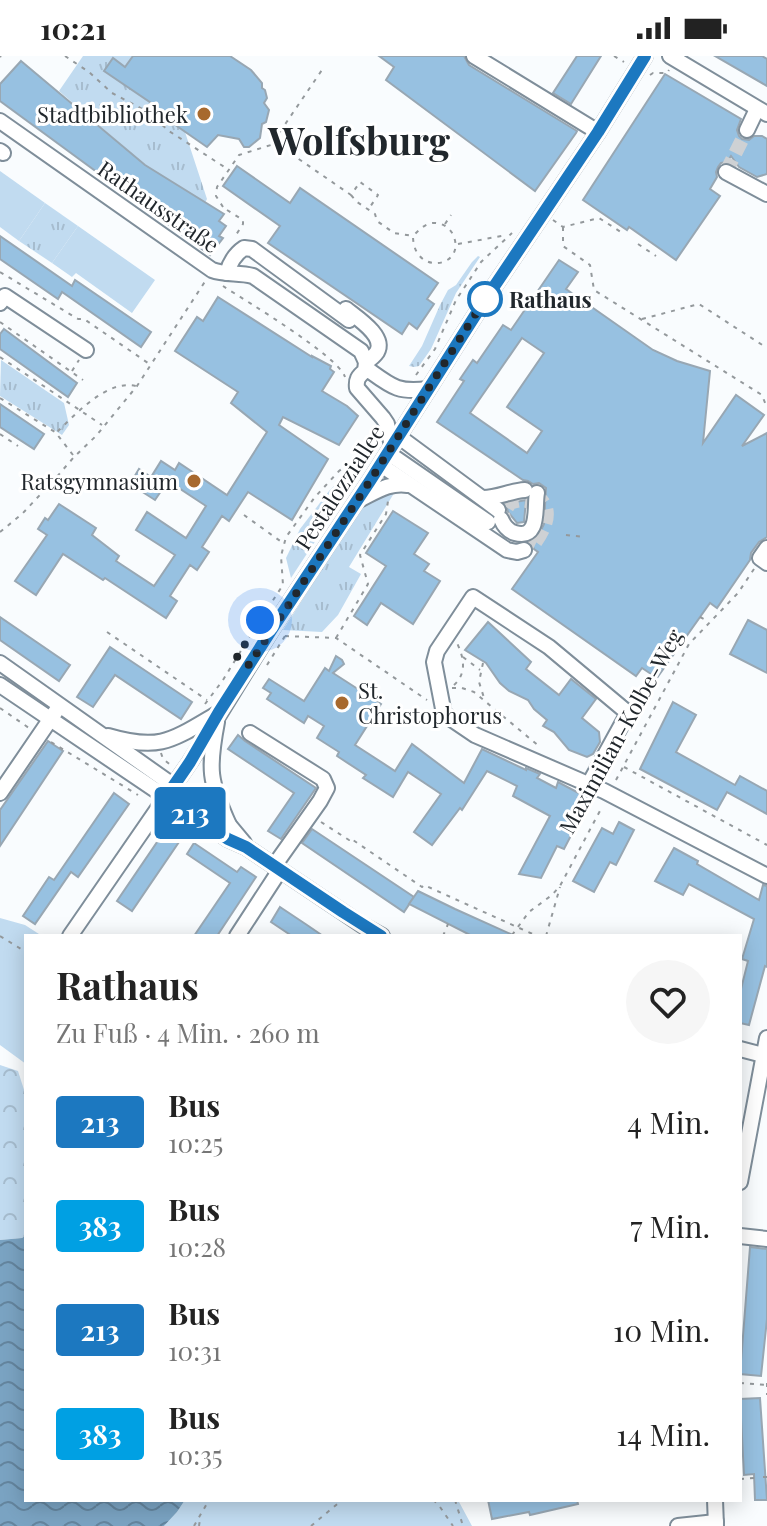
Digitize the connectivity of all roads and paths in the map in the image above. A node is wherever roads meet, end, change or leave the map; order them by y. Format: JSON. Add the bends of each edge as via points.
{"nodes":[{"id":1,"x":65,"y":56,"type":"edge"},
{"id":2,"x":474,"y":56,"type":"edge"},
{"id":3,"x":645,"y":56,"type":"edge"},
{"id":4,"x":670,"y":56,"type":"edge"},
{"id":5,"x":324,"y":67,"type":"dead end"},
{"id":6,"x":762,"y":112,"type":"edge"},
{"id":7,"x":0,"y":121,"type":"edge"},
{"id":8,"x":747,"y":130,"type":"tunnel mouth"},
{"id":9,"x":598,"y":132,"type":"junction"},
{"id":10,"x":273,"y":141,"type":"junction"},
{"id":11,"x":229,"y":170,"type":"junction"},
{"id":12,"x":726,"y":172,"type":"dead end"},
{"id":13,"x":767,"y":194,"type":"edge"},
{"id":14,"x":351,"y":195,"type":"junction"},
{"id":15,"x":223,"y":207,"type":"dead end"},
{"id":16,"x":368,"y":209,"type":"junction"},
{"id":17,"x":227,"y":210,"type":"dead end"},
{"id":18,"x":451,"y":215,"type":"dead end"},
{"id":19,"x":553,"y":220,"type":"dead end"},
{"id":20,"x":444,"y":225,"type":"junction"},
{"id":21,"x":563,"y":227,"type":"junction"},
{"id":22,"x":624,"y":234,"type":"dead end"},
{"id":23,"x":508,"y":235,"type":"dead end"},
{"id":24,"x":413,"y":236,"type":"junction"},
{"id":25,"x":233,"y":240,"type":"dead end"},
{"id":26,"x":455,"y":244,"type":"junction"},
{"id":27,"x":638,"y":244,"type":"dead end"},
{"id":28,"x":656,"y":256,"type":"dead end"},
{"id":29,"x":0,"y":272,"type":"edge"},
{"id":30,"x":216,"y":273,"type":"junction"},
{"id":31,"x":297,"y":274,"type":"dead end"},
{"id":32,"x":0,"y":303,"type":"edge"},
{"id":33,"x":349,"y":320,"type":"dead end"},
{"id":34,"x":641,"y":320,"type":"junction"},
{"id":35,"x":0,"y":322,"type":"edge"},
{"id":36,"x":767,"y":348,"type":"edge"},
{"id":37,"x":86,"y":350,"type":"dead end"},
{"id":38,"x":0,"y":357,"type":"edge"},
{"id":39,"x":150,"y":364,"type":"junction"},
{"id":40,"x":366,"y":367,"type":"junction"},
{"id":41,"x":83,"y":380,"type":"dead end"},
{"id":42,"x":347,"y":384,"type":"dead end"},
{"id":43,"x":137,"y":386,"type":"junction"},
{"id":44,"x":428,"y":389,"type":"junction"},
{"id":45,"x":0,"y":398,"type":"edge"},
{"id":46,"x":767,"y":408,"type":"edge"},
{"id":47,"x":80,"y":410,"type":"junction"},
{"id":48,"x":104,"y":426,"type":"junction"},
{"id":49,"x":56,"y":433,"type":"junction"},
{"id":50,"x":0,"y":434,"type":"edge"},
{"id":51,"x":18,"y":446,"type":"dead end"},
{"id":52,"x":390,"y":450,"type":"junction"},
{"id":53,"x":74,"y":457,"type":"junction"},
{"id":54,"x":389,"y":485,"type":"junction"},
{"id":55,"x":413,"y":486,"type":"junction"},
{"id":56,"x":482,"y":498,"type":"junction"},
{"id":57,"x":357,"y":501,"type":"junction"},
{"id":58,"x":244,"y":515,"type":"dead end"},
{"id":59,"x":496,"y":517,"type":"junction"},
{"id":60,"x":0,"y":532,"type":"edge"},
{"id":61,"x":566,"y":535,"type":"dead end"},
{"id":62,"x":584,"y":537,"type":"dead end"},
{"id":63,"x":284,"y":544,"type":"dead end"},
{"id":64,"x":524,"y":550,"type":"dead end"},
{"id":65,"x":765,"y":557,"type":"edge"},
{"id":66,"x":700,"y":617,"type":"dead end"},
{"id":67,"x":709,"y":622,"type":"junction"},
{"id":68,"x":255,"y":629,"type":"dead end"},
{"id":69,"x":107,"y":632,"type":"dead end"},
{"id":70,"x":448,"y":634,"type":"junction"},
{"id":71,"x":336,"y":638,"type":"junction"},
{"id":72,"x":462,"y":656,"type":"junction"},
{"id":73,"x":0,"y":663,"type":"edge"},
{"id":74,"x":483,"y":663,"type":"dead end"},
{"id":75,"x":249,"y":665,"type":"junction"},
{"id":76,"x":481,"y":671,"type":"junction"},
{"id":77,"x":0,"y":685,"type":"edge"},
{"id":78,"x":439,"y":691,"type":"junction"},
{"id":79,"x":419,"y":694,"type":"junction"},
{"id":80,"x":208,"y":700,"type":"junction"},
{"id":81,"x":485,"y":701,"type":"junction"},
{"id":82,"x":60,"y":705,"type":"junction"},
{"id":83,"x":202,"y":707,"type":"dead end"},
{"id":84,"x":0,"y":708,"type":"edge"},
{"id":85,"x":219,"y":712,"type":"junction"},
{"id":86,"x":444,"y":714,"type":"junction"},
{"id":87,"x":51,"y":719,"type":"junction"},
{"id":88,"x":250,"y":733,"type":"dead end"},
{"id":89,"x":103,"y":734,"type":"junction"},
{"id":90,"x":40,"y":735,"type":"junction"},
{"id":91,"x":534,"y":760,"type":"junction"},
{"id":92,"x":623,"y":766,"type":"junction"},
{"id":93,"x":589,"y":784,"type":"junction"},
{"id":94,"x":169,"y":792,"type":"junction"},
{"id":95,"x":0,"y":793,"type":"edge"},
{"id":96,"x":609,"y":793,"type":"junction"},
{"id":97,"x":144,"y":799,"type":"dead end"},
{"id":98,"x":310,"y":815,"type":"junction"},
{"id":99,"x":229,"y":825,"type":"junction"},
{"id":100,"x":767,"y":845,"type":"edge"},
{"id":101,"x":246,"y":847,"type":"junction"},
{"id":102,"x":277,"y":868,"type":"junction"},
{"id":103,"x":767,"y":876,"type":"edge"},
{"id":104,"x":560,"y":886,"type":"junction"},
{"id":105,"x":459,"y":901,"type":"junction"},
{"id":106,"x":455,"y":909,"type":"dead end"},
{"id":107,"x":448,"y":924,"type":"dead end"},
{"id":108,"x":516,"y":928,"type":"junction"},
{"id":109,"x":71,"y":934,"type":"edge"},
{"id":110,"x":238,"y":934,"type":"edge"},
{"id":111,"x":379,"y":934,"type":"edge"},
{"id":112,"x":444,"y":934,"type":"edge"},
{"id":113,"x":513,"y":934,"type":"edge"},
{"id":114,"x":532,"y":934,"type":"edge"},
{"id":115,"x":547,"y":934,"type":"edge"},
{"id":116,"x":0,"y":936,"type":"edge"},
{"id":117,"x":24,"y":951,"type":"edge"},
{"id":118,"x":767,"y":1038,"type":"edge"},
{"id":119,"x":742,"y":1049,"type":"edge"},
{"id":120,"x":765,"y":1055,"type":"edge"},
{"id":121,"x":742,"y":1172,"type":"edge"},
{"id":122,"x":742,"y":1236,"type":"edge"},
{"id":123,"x":767,"y":1239,"type":"edge"},
{"id":124,"x":742,"y":1383,"type":"edge"},
{"id":125,"x":767,"y":1384,"type":"edge"},
{"id":126,"x":767,"y":1395,"type":"edge"},
{"id":127,"x":754,"y":1478,"type":"dead end"},
{"id":128,"x":742,"y":1479,"type":"edge"},
{"id":129,"x":208,"y":1502,"type":"edge"},
{"id":130,"x":340,"y":1502,"type":"edge"},
{"id":131,"x":436,"y":1502,"type":"edge"},
{"id":132,"x":456,"y":1502,"type":"edge"},
{"id":133,"x":715,"y":1502,"type":"edge"},
{"id":134,"x":200,"y":1518,"type":"junction"},
{"id":135,"x":716,"y":1524,"type":"edge"},
{"id":136,"x":194,"y":1526,"type":"edge"},
{"id":137,"x":199,"y":1526,"type":"edge"},
{"id":138,"x":311,"y":1526,"type":"edge"},
{"id":139,"x":453,"y":1526,"type":"edge"},
{"id":140,"x":463,"y":1526,"type":"edge"},
{"id":141,"x":678,"y":1526,"type":"edge"}],
"edges":[{"from":1,"to":11,"type":"path"},
{"from":2,"to":9,"type":"street"},
{"from":3,"to":9,"type":"street","name":"Pestalozziallee"},
{"from":4,"to":6,"type":"street"},
{"from":5,"to":10,"type":"path"},
{"from":6,"to":8,"type":"street"},
{"from":7,"to":30,"type":"street","name":"Rathausstraße"},
{"from":9,"to":44,"type":"street","name":"Pestalozziallee"},
{"from":10,"to":11,"type":"path","via":[[239,155]]},
{"from":10,"to":14,"type":"path"},
{"from":11,"to":15,"type":"path","via":[[216,192]]},
{"from":12,"to":13,"type":"street"},
{"from":14,"to":16,"type":"path"},
{"from":14,"to":16,"type":"path","via":[[360,182],[378,195]]},
{"from":16,"to":24,"type":"path","via":[[394,233]]},
{"from":17,"to":25,"type":"path","via":[[243,220]]},
{"from":18,"to":20,"type":"path"},
{"from":19,"to":21,"type":"path"},
{"from":20,"to":24,"type":"path","via":[[428,223]]},
{"from":20,"to":26,"type":"path"},
{"from":21,"to":22,"type":"path","via":[[599,218]]},
{"from":21,"to":34,"type":"path","via":[[563,246],[590,265],[594,290]]},
{"from":23,"to":26,"type":"path"},
{"from":24,"to":26,"type":"path","via":[[419,256],[436,264],[450,258]]},
{"from":27,"to":28,"type":"path"},
{"from":29,"to":39,"type":"path"},
{"from":30,"to":33,"type":"street","via":[[238,251],[252,249]]},
{"from":30,"to":39,"type":"path"},
{"from":30,"to":40,"type":"street","name":"Rathausstraße","via":[[253,276],[361,351]]},
{"from":30,"to":42,"type":"path","via":[[342,370]]},
{"from":31,"to":40,"type":"street","via":[[377,337],[379,348]]},
{"from":32,"to":37,"type":"street","via":[[5,296]]},
{"from":34,"to":36,"type":"path","via":[[699,304]]},
{"from":34,"to":46,"type":"path","via":[[762,395]]},
{"from":35,"to":41,"type":"path"},
{"from":38,"to":47,"type":"path"},
{"from":39,"to":43,"type":"path"},
{"from":40,"to":44,"type":"street","name":"Rathausstraße","via":[[396,389]]},
{"from":40,"to":52,"type":"street","via":[[357,388],[387,424]]},
{"from":43,"to":47,"type":"path","via":[[113,387]]},
{"from":43,"to":48,"type":"path"},
{"from":44,"to":52,"type":"street","name":"Pestalozziallee"},
{"from":45,"to":49,"type":"path"},
{"from":47,"to":48,"type":"path"},
{"from":47,"to":49,"type":"path"},
{"from":48,"to":53,"type":"path"},
{"from":49,"to":53,"type":"path"},
{"from":50,"to":51,"type":"path"},
{"from":52,"to":55,"type":"street"},
{"from":52,"to":56,"type":"street"},
{"from":52,"to":57,"type":"street","name":"Pestalozziallee"},
{"from":52,"to":59,"type":"street"},
{"from":53,"to":60,"type":"path"},
{"from":54,"to":55,"type":"street"},
{"from":54,"to":57,"type":"street"},
{"from":54,"to":71,"type":"path","via":[[386,514],[360,555],[368,584]]},
{"from":55,"to":64,"type":"street","via":[[507,550]]},
{"from":56,"to":59,"type":"street"},
{"from":56,"to":59,"type":"street","via":[[531,492],[536,519],[529,531],[517,534]]},
{"from":57,"to":75,"type":"street","name":"Pestalozziallee"},
{"from":58,"to":63,"type":"path"},
{"from":61,"to":62,"type":"path"},
{"from":65,"to":67,"type":"path","name":"Maximilian-Kolbe-Weg"},
{"from":66,"to":67,"type":"path"},
{"from":67,"to":92,"type":"path","name":"Maximilian-Kolbe-Weg","via":[[689,644]]},
{"from":68,"to":75,"type":"path"},
{"from":69,"to":80,"type":"path"},
{"from":70,"to":72,"type":"path"},
{"from":70,"to":78,"type":"street","via":[[434,662]]},
{"from":70,"to":93,"type":"street","via":[[473,597],[549,647],[628,713]]},
{"from":71,"to":75,"type":"path","via":[[285,636]]},
{"from":71,"to":79,"type":"path"},
{"from":72,"to":76,"type":"path"},
{"from":72,"to":81,"type":"path","via":[[462,675],[450,688],[474,692]]},
{"from":73,"to":82,"type":"street"},
{"from":74,"to":76,"type":"path"},
{"from":75,"to":80,"type":"path"},
{"from":75,"to":85,"type":"street","name":"Pestalozziallee"},
{"from":76,"to":81,"type":"path"},
{"from":77,"to":87,"type":"street"},
{"from":78,"to":79,"type":"path"},
{"from":78,"to":86,"type":"street"},
{"from":79,"to":86,"type":"path"},
{"from":80,"to":83,"type":"path"},
{"from":81,"to":91,"type":"path","via":[[541,746]]},
{"from":82,"to":87,"type":"street"},
{"from":82,"to":89,"type":"street"},
{"from":84,"to":90,"type":"path"},
{"from":85,"to":89,"type":"street","via":[[158,743],[132,743]]},
{"from":85,"to":94,"type":"street","name":"Pestalozziallee"},
{"from":85,"to":99,"type":"street","via":[[211,752],[212,784]]},
{"from":86,"to":91,"type":"street","via":[[475,735]]},
{"from":87,"to":90,"type":"street"},
{"from":87,"to":94,"type":"street"},
{"from":88,"to":98,"type":"street","via":[[323,779],[327,788]]},
{"from":89,"to":94,"type":"street"},
{"from":90,"to":95,"type":"street"},
{"from":90,"to":97,"type":"path"},
{"from":91,"to":93,"type":"street"},
{"from":92,"to":96,"type":"path","name":"Maximilian-Kolbe-Weg"},
{"from":92,"to":100,"type":"path"},
{"from":93,"to":96,"type":"street"},
{"from":94,"to":99,"type":"street"},
{"from":94,"to":101,"type":"street"},
{"from":94,"to":109,"type":"street","name":"Pestalozziallee"},
{"from":96,"to":103,"type":"street"},
{"from":96,"to":104,"type":"path","name":"Maximilian-Kolbe-Weg"},
{"from":98,"to":102,"type":"street"},
{"from":98,"to":105,"type":"path","via":[[422,887]]},
{"from":99,"to":101,"type":"street"},
{"from":101,"to":102,"type":"street"},
{"from":102,"to":110,"type":"street"},
{"from":102,"to":111,"type":"street"},
{"from":104,"to":108,"type":"path","name":"Maximilian-Kolbe-Weg"},
{"from":104,"to":115,"type":"path"},
{"from":105,"to":106,"type":"path"},
{"from":105,"to":108,"type":"path"},
{"from":107,"to":112,"type":"path"},
{"from":108,"to":113,"type":"path","name":"Maximilian-Kolbe-Weg"},
{"from":108,"to":114,"type":"path"},
{"from":116,"to":117,"type":"path"},
{"from":118,"to":120,"type":"street"},
{"from":119,"to":120,"type":"street"},
{"from":120,"to":121,"type":"street"},
{"from":122,"to":123,"type":"street"},
{"from":124,"to":125,"type":"path"},
{"from":125,"to":126,"type":"path"},
{"from":127,"to":128,"type":"path"},
{"from":129,"to":134,"type":"path"},
{"from":130,"to":138,"type":"path"},
{"from":131,"to":139,"type":"path"},
{"from":132,"to":140,"type":"path"},
{"from":133,"to":135,"type":"street"},
{"from":134,"to":136,"type":"path"},
{"from":134,"to":137,"type":"path"},
{"from":135,"to":141,"type":"street"}]}
